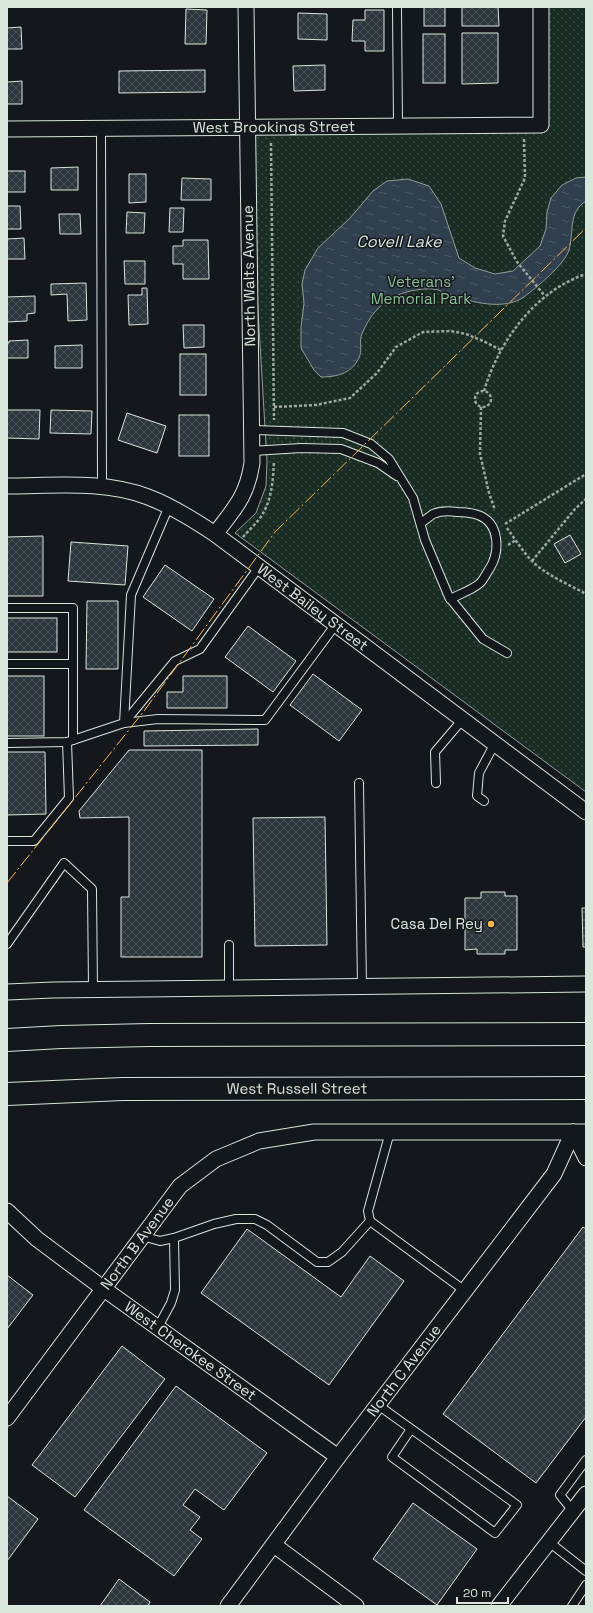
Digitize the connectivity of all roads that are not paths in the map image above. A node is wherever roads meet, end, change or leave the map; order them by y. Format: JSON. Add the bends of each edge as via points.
{"nodes":[{"id":1,"x":246,"y":7,"type":"edge"},
{"id":2,"x":397,"y":7,"type":"edge"},
{"id":3,"x":541,"y":7,"type":"edge"},
{"id":4,"x":398,"y":126,"type":"junction"},
{"id":5,"x":247,"y":127,"type":"junction"},
{"id":6,"x":7,"y":128,"type":"edge"},
{"id":7,"x":101,"y":128,"type":"junction"},
{"id":8,"x":252,"y":430,"type":"junction"},
{"id":9,"x":252,"y":451,"type":"junction"},
{"id":10,"x":399,"y":477,"type":"junction"},
{"id":11,"x":7,"y":486,"type":"edge"},
{"id":12,"x":102,"y":487,"type":"junction"},
{"id":13,"x":169,"y":506,"type":"junction"},
{"id":14,"x":420,"y":523,"type":"junction"},
{"id":15,"x":215,"y":534,"type":"junction"},
{"id":16,"x":259,"y":567,"type":"junction"},
{"id":17,"x":450,"y":598,"type":"junction"},
{"id":18,"x":7,"y":608,"type":"edge"},
{"id":19,"x":336,"y":624,"type":"junction"},
{"id":20,"x":507,"y":653,"type":"dead end"},
{"id":21,"x":7,"y":664,"type":"edge"},
{"id":22,"x":73,"y":664,"type":"junction"},
{"id":23,"x":462,"y":719,"type":"junction"},
{"id":24,"x":124,"y":723,"type":"junction"},
{"id":25,"x":70,"y":741,"type":"junction"},
{"id":26,"x":7,"y":743,"type":"edge"},
{"id":27,"x":495,"y":744,"type":"junction"},
{"id":28,"x":436,"y":782,"type":"dead end"},
{"id":29,"x":359,"y":783,"type":"dead end"},
{"id":30,"x":484,"y":801,"type":"dead end"},
{"id":31,"x":586,"y":812,"type":"edge"},
{"id":32,"x":7,"y":842,"type":"edge"},
{"id":33,"x":7,"y":944,"type":"edge"},
{"id":34,"x":228,"y":944,"type":"dead end"},
{"id":35,"x":586,"y":984,"type":"edge"},
{"id":36,"x":362,"y":987,"type":"junction"},
{"id":37,"x":229,"y":988,"type":"junction"},
{"id":38,"x":93,"y":990,"type":"junction"},
{"id":39,"x":7,"y":992,"type":"edge"},
{"id":40,"x":586,"y":1034,"type":"edge"},
{"id":41,"x":7,"y":1040,"type":"edge"},
{"id":42,"x":586,"y":1088,"type":"edge"},
{"id":43,"x":7,"y":1094,"type":"edge"},
{"id":44,"x":390,"y":1132,"type":"junction"},
{"id":45,"x":580,"y":1132,"type":"edge"},
{"id":46,"x":586,"y":1158,"type":"edge"},
{"id":47,"x":7,"y":1211,"type":"edge"},
{"id":48,"x":370,"y":1221,"type":"junction"},
{"id":49,"x":142,"y":1236,"type":"junction"},
{"id":50,"x":174,"y":1238,"type":"junction"},
{"id":51,"x":104,"y":1289,"type":"junction"},
{"id":52,"x":465,"y":1291,"type":"junction"},
{"id":53,"x":158,"y":1327,"type":"junction"},
{"id":54,"x":378,"y":1405,"type":"junction"},
{"id":55,"x":7,"y":1418,"type":"edge"},
{"id":56,"x":411,"y":1429,"type":"junction"},
{"id":57,"x":338,"y":1457,"type":"junction"},
{"id":58,"x":586,"y":1460,"type":"edge"},
{"id":59,"x":586,"y":1494,"type":"edge"},
{"id":60,"x":573,"y":1511,"type":"junction"},
{"id":61,"x":549,"y":1542,"type":"junction"},
{"id":62,"x":274,"y":1545,"type":"junction"},
{"id":63,"x":586,"y":1570,"type":"edge"},
{"id":64,"x":586,"y":1585,"type":"edge"},
{"id":65,"x":228,"y":1606,"type":"edge"},
{"id":66,"x":356,"y":1606,"type":"edge"},
{"id":67,"x":499,"y":1606,"type":"edge"},
{"id":68,"x":572,"y":1606,"type":"edge"}],
"edges":[{"from":1,"to":5,"type":"street","name":"North Walts Avenue"},
{"from":2,"to":4,"type":"lane"},
{"from":3,"to":4,"type":"street","name":"West Brookings Street","via":[[541,125]]},
{"from":4,"to":5,"type":"street","name":"West Brookings Street"},
{"from":5,"to":7,"type":"street","name":"West Brookings Street"},
{"from":5,"to":8,"type":"street","name":"North Walts Avenue"},
{"from":6,"to":7,"type":"street","name":"West Brookings Street"},
{"from":7,"to":12,"type":"lane"},
{"from":8,"to":9,"type":"street","name":"North Walts Avenue"},
{"from":8,"to":10,"type":"lane","via":[[344,433],[371,444],[389,459]]},
{"from":9,"to":10,"type":"lane","via":[[341,449],[378,463]]},
{"from":9,"to":15,"type":"street","name":"North Walts Avenue","via":[[250,474],[240,503]]},
{"from":10,"to":14,"type":"lane","via":[[413,498]]},
{"from":11,"to":12,"type":"street","name":"West Bailey Street"},
{"from":12,"to":13,"type":"street","name":"West Bailey Street","via":[[131,492]]},
{"from":13,"to":15,"type":"street","name":"West Bailey Street"},
{"from":13,"to":24,"type":"lane","via":[[131,595]]},
{"from":14,"to":17,"type":"lane"},
{"from":14,"to":17,"type":"lane","via":[[434,514],[449,511],[468,512],[480,515],[494,531],[497,552],[480,584]]},
{"from":15,"to":16,"type":"street","name":"West Bailey Street"},
{"from":16,"to":19,"type":"street","name":"West Bailey Street"},
{"from":16,"to":24,"type":"lane","via":[[200,649],[175,661]]},
{"from":17,"to":20,"type":"lane","via":[[483,639]]},
{"from":18,"to":22,"type":"lane","via":[[73,608]]},
{"from":19,"to":23,"type":"street","name":"West Bailey Street"},
{"from":19,"to":24,"type":"lane","via":[[265,720],[158,719]]},
{"from":21,"to":22,"type":"lane"},
{"from":22,"to":25,"type":"lane"},
{"from":23,"to":27,"type":"street","name":"West Bailey Street"},
{"from":23,"to":28,"type":"lane","via":[[435,752]]},
{"from":24,"to":25,"type":"lane"},
{"from":25,"to":26,"type":"lane"},
{"from":25,"to":32,"type":"lane","via":[[69,798],[34,841]]},
{"from":27,"to":30,"type":"lane","via":[[479,773],[477,796]]},
{"from":27,"to":31,"type":"street","name":"West Bailey Street"},
{"from":29,"to":36,"type":"lane"},
{"from":33,"to":38,"type":"lane","via":[[64,863],[92,889]]},
{"from":34,"to":37,"type":"lane"},
{"from":35,"to":36,"type":"street"},
{"from":36,"to":37,"type":"street"},
{"from":37,"to":38,"type":"street"},
{"from":38,"to":39,"type":"street"},
{"from":40,"to":41,"type":"highway","via":[[149,1035]]},
{"from":42,"to":43,"type":"highway","name":"West Russell Street","via":[[123,1089]]},
{"from":44,"to":45,"type":"street"},
{"from":44,"to":48,"type":"lane","via":[[368,1211]]},
{"from":44,"to":49,"type":"street","name":"North B Avenue","via":[[314,1132],[259,1141],[216,1159],[180,1186]]},
{"from":45,"to":46,"type":"street"},
{"from":45,"to":52,"type":"street","name":"North C Avenue","via":[[554,1174]]},
{"from":47,"to":51,"type":"street","name":"West Cherokee Street","via":[[37,1239]]},
{"from":48,"to":50,"type":"lane","via":[[342,1252],[328,1262],[316,1262],[268,1225],[256,1219],[236,1219],[214,1224]]},
{"from":48,"to":52,"type":"lane"},
{"from":49,"to":50,"type":"lane","via":[[160,1241]]},
{"from":49,"to":51,"type":"street","name":"North B Avenue"},
{"from":50,"to":53,"type":"lane","via":[[175,1290]]},
{"from":51,"to":53,"type":"street","name":"West Cherokee Street"},
{"from":51,"to":55,"type":"street","name":"North B Avenue"},
{"from":52,"to":54,"type":"street","name":"North C Avenue"},
{"from":53,"to":57,"type":"street","name":"West Cherokee Street"},
{"from":54,"to":56,"type":"lane"},
{"from":54,"to":57,"type":"street","name":"North C Avenue"},
{"from":56,"to":56,"type":"lane","via":[[517,1505],[495,1534],[392,1457]]},
{"from":57,"to":62,"type":"street","name":"North C Avenue"},
{"from":58,"to":60,"type":"lane","via":[[560,1495]]},
{"from":59,"to":60,"type":"street"},
{"from":60,"to":61,"type":"street"},
{"from":61,"to":63,"type":"lane"},
{"from":61,"to":67,"type":"street"},
{"from":62,"to":65,"type":"street","name":"North C Avenue"},
{"from":62,"to":66,"type":"street"},
{"from":64,"to":68,"type":"lane"}]}
